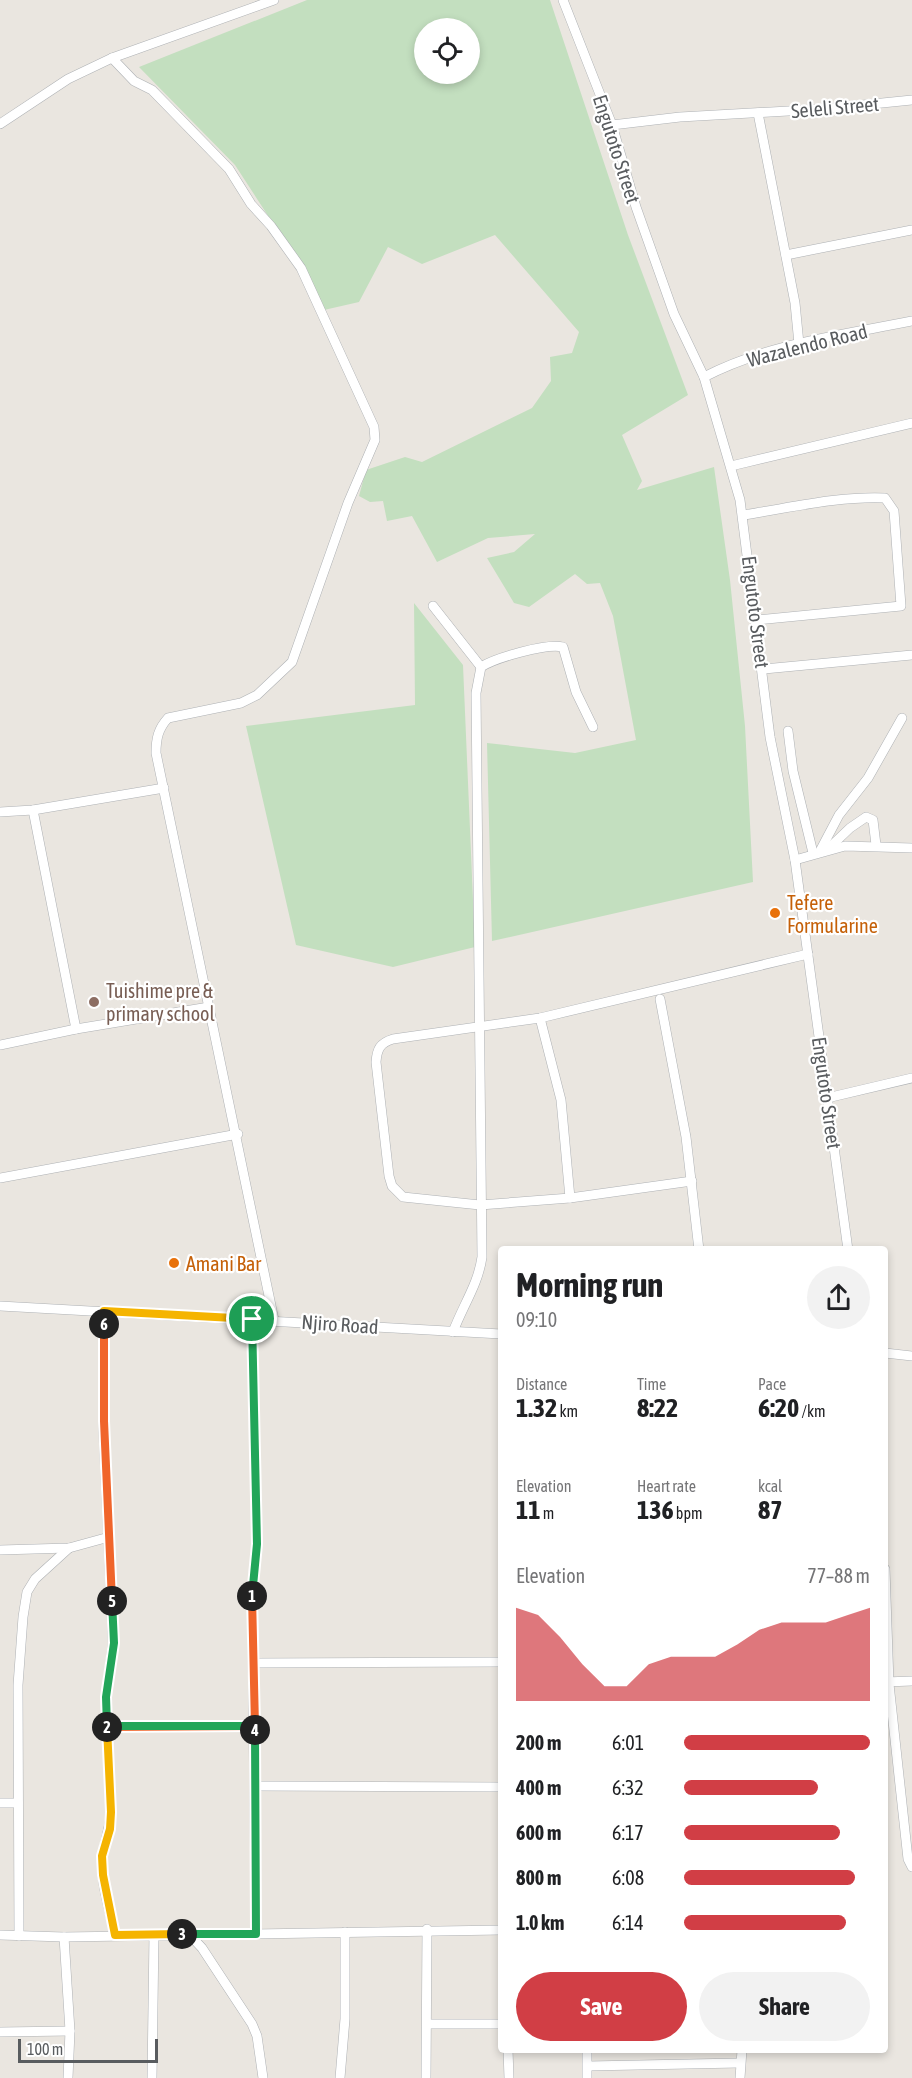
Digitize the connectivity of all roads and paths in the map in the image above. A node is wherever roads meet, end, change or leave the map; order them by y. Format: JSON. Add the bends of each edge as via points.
{"nodes":[{"id":1,"x":274,"y":0,"type":"edge"},
{"id":2,"x":563,"y":0,"type":"edge"},
{"id":3,"x":112,"y":58,"type":"junction"},
{"id":4,"x":912,"y":99,"type":"edge"},
{"id":5,"x":758,"y":113,"type":"junction"},
{"id":6,"x":5,"y":117,"type":"edge"},
{"id":7,"x":0,"y":124,"type":"edge"},
{"id":8,"x":612,"y":125,"type":"junction"},
{"id":9,"x":912,"y":230,"type":"edge"},
{"id":10,"x":786,"y":255,"type":"junction"},
{"id":11,"x":912,"y":321,"type":"edge"},
{"id":12,"x":799,"y":344,"type":"junction"},
{"id":13,"x":704,"y":377,"type":"junction"},
{"id":14,"x":912,"y":423,"type":"edge"},
{"id":15,"x":731,"y":466,"type":"junction"},
{"id":16,"x":743,"y":515,"type":"junction"},
{"id":17,"x":433,"y":606,"type":"dead end"},
{"id":18,"x":757,"y":620,"type":"junction"},
{"id":19,"x":912,"y":655,"type":"edge"},
{"id":20,"x":481,"y":667,"type":"junction"},
{"id":21,"x":764,"y":669,"type":"junction"},
{"id":22,"x":902,"y":718,"type":"dead end"},
{"id":23,"x":593,"y":727,"type":"dead end"},
{"id":24,"x":788,"y":731,"type":"dead end"},
{"id":25,"x":164,"y":788,"type":"junction"},
{"id":26,"x":33,"y":810,"type":"junction"},
{"id":27,"x":0,"y":812,"type":"edge"},
{"id":28,"x":876,"y":845,"type":"junction"},
{"id":29,"x":912,"y":848,"type":"edge"},
{"id":30,"x":821,"y":851,"type":"junction"},
{"id":31,"x":795,"y":860,"type":"junction"},
{"id":32,"x":808,"y":954,"type":"junction"},
{"id":33,"x":660,"y":999,"type":"dead end"},
{"id":34,"x":209,"y":1007,"type":"junction"},
{"id":35,"x":540,"y":1018,"type":"junction"},
{"id":36,"x":479,"y":1026,"type":"junction"},
{"id":37,"x":76,"y":1029,"type":"junction"},
{"id":38,"x":0,"y":1045,"type":"edge"},
{"id":39,"x":912,"y":1078,"type":"edge"},
{"id":40,"x":827,"y":1098,"type":"junction"},
{"id":41,"x":238,"y":1134,"type":"junction"},
{"id":42,"x":0,"y":1178,"type":"edge"},
{"id":43,"x":692,"y":1181,"type":"junction"},
{"id":44,"x":570,"y":1198,"type":"junction"},
{"id":45,"x":480,"y":1205,"type":"junction"},
{"id":46,"x":699,"y":1246,"type":"edge"},
{"id":47,"x":847,"y":1246,"type":"edge"},
{"id":48,"x":0,"y":1306,"type":"edge"},
{"id":49,"x":104,"y":1311,"type":"junction"},
{"id":50,"x":252,"y":1319,"type":"junction"},
{"id":51,"x":274,"y":1320,"type":"junction"},
{"id":52,"x":453,"y":1332,"type":"junction"},
{"id":53,"x":498,"y":1334,"type":"edge"},
{"id":54,"x":888,"y":1353,"type":"edge"},
{"id":55,"x":912,"y":1356,"type":"edge"},
{"id":56,"x":109,"y":1537,"type":"junction"},
{"id":57,"x":69,"y":1548,"type":"junction"},
{"id":58,"x":0,"y":1550,"type":"edge"},
{"id":59,"x":498,"y":1662,"type":"edge"},
{"id":60,"x":255,"y":1663,"type":"junction"},
{"id":61,"x":912,"y":1681,"type":"edge"},
{"id":62,"x":888,"y":1683,"type":"edge"},
{"id":63,"x":888,"y":1690,"type":"edge"},
{"id":64,"x":107,"y":1726,"type":"junction"},
{"id":65,"x":255,"y":1726,"type":"junction"},
{"id":66,"x":912,"y":1777,"type":"edge"},
{"id":67,"x":900,"y":1778,"type":"junction"},
{"id":68,"x":255,"y":1786,"type":"junction"},
{"id":69,"x":498,"y":1787,"type":"edge"},
{"id":70,"x":0,"y":1803,"type":"edge"},
{"id":71,"x":18,"y":1803,"type":"junction"},
{"id":72,"x":912,"y":1867,"type":"edge"},
{"id":73,"x":427,"y":1929,"type":"junction"},
{"id":74,"x":498,"y":1930,"type":"edge"},
{"id":75,"x":345,"y":1932,"type":"junction"},
{"id":76,"x":154,"y":1934,"type":"junction"},
{"id":77,"x":189,"y":1934,"type":"junction"},
{"id":78,"x":256,"y":1934,"type":"junction"},
{"id":79,"x":0,"y":1935,"type":"edge"},
{"id":80,"x":115,"y":1935,"type":"junction"},
{"id":81,"x":19,"y":1936,"type":"junction"},
{"id":82,"x":64,"y":1937,"type":"junction"},
{"id":83,"x":427,"y":2024,"type":"junction"},
{"id":84,"x":498,"y":2024,"type":"edge"},
{"id":85,"x":70,"y":2031,"type":"junction"},
{"id":86,"x":0,"y":2032,"type":"edge"},
{"id":87,"x":508,"y":2053,"type":"edge"},
{"id":88,"x":587,"y":2053,"type":"edge"},
{"id":89,"x":741,"y":2053,"type":"edge"},
{"id":90,"x":739,"y":2063,"type":"junction"},
{"id":91,"x":588,"y":2066,"type":"junction"},
{"id":92,"x":68,"y":2078,"type":"edge"},
{"id":93,"x":152,"y":2078,"type":"edge"},
{"id":94,"x":263,"y":2078,"type":"edge"},
{"id":95,"x":340,"y":2078,"type":"edge"},
{"id":96,"x":426,"y":2078,"type":"edge"},
{"id":97,"x":509,"y":2078,"type":"edge"},
{"id":98,"x":587,"y":2078,"type":"edge"},
{"id":99,"x":740,"y":2078,"type":"edge"}],
"edges":[{"from":1,"to":3,"type":"street"},
{"from":2,"to":8,"type":"street","name":"Engutoto Street"},
{"from":3,"to":6,"type":"street"},
{"from":3,"to":25,"type":"street","via":[[134,81],[152,90],[230,169],[251,204],[302,268],[374,427],[375,440],[348,503],[292,662],[257,695],[168,718],[156,740]]},
{"from":4,"to":5,"type":"street","name":"Seleli Street"},
{"from":5,"to":8,"type":"street","name":"Seleli Street"},
{"from":5,"to":10,"type":"street"},
{"from":6,"to":7,"type":"street"},
{"from":8,"to":13,"type":"street","name":"Engutoto Street","via":[[674,314]]},
{"from":9,"to":10,"type":"street"},
{"from":10,"to":12,"type":"street"},
{"from":11,"to":12,"type":"street","name":"Wazalendo Road"},
{"from":12,"to":13,"type":"street","name":"Wazalendo Road"},
{"from":13,"to":15,"type":"street","name":"Engutoto Street"},
{"from":14,"to":15,"type":"street"},
{"from":15,"to":16,"type":"street","name":"Engutoto Street"},
{"from":16,"to":18,"type":"street","name":"Engutoto Street"},
{"from":16,"to":18,"type":"street","via":[[877,498],[885,498],[894,511],[901,606]]},
{"from":17,"to":20,"type":"street"},
{"from":18,"to":21,"type":"street","name":"Engutoto Street"},
{"from":19,"to":21,"type":"street"},
{"from":20,"to":23,"type":"street","via":[[553,646],[563,647],[576,692]]},
{"from":20,"to":36,"type":"street","via":[[476,693]]},
{"from":21,"to":31,"type":"street","name":"Engutoto Street","via":[[770,737]]},
{"from":22,"to":30,"type":"street","via":[[873,770],[839,815]]},
{"from":24,"to":30,"type":"street","via":[[793,771]]},
{"from":25,"to":26,"type":"street"},
{"from":25,"to":34,"type":"street"},
{"from":26,"to":27,"type":"street"},
{"from":26,"to":37,"type":"street"},
{"from":28,"to":29,"type":"street"},
{"from":28,"to":30,"type":"street"},
{"from":28,"to":30,"type":"street","via":[[873,820],[866,817]]},
{"from":30,"to":31,"type":"street"},
{"from":31,"to":32,"type":"street","name":"Engutoto Street"},
{"from":32,"to":35,"type":"street"},
{"from":32,"to":40,"type":"street","name":"Engutoto Street"},
{"from":33,"to":43,"type":"street"},
{"from":34,"to":37,"type":"street"},
{"from":34,"to":41,"type":"street"},
{"from":35,"to":36,"type":"street"},
{"from":35,"to":44,"type":"street","via":[[561,1100]]},
{"from":36,"to":45,"type":"street"},
{"from":36,"to":45,"type":"street","via":[[393,1039],[382,1043],[376,1062],[389,1176],[397,1193],[408,1199]]},
{"from":37,"to":38,"type":"street"},
{"from":39,"to":40,"type":"street"},
{"from":40,"to":47,"type":"street","name":"Engutoto Street"},
{"from":41,"to":42,"type":"street"},
{"from":41,"to":51,"type":"street"},
{"from":43,"to":44,"type":"street"},
{"from":43,"to":46,"type":"street"},
{"from":44,"to":45,"type":"street"},
{"from":45,"to":52,"type":"street","via":[[480,1276]]},
{"from":48,"to":49,"type":"street","name":"Njiro Road"},
{"from":49,"to":50,"type":"street","name":"Njiro Road"},
{"from":49,"to":56,"type":"street"},
{"from":50,"to":51,"type":"street","name":"Njiro Road"},
{"from":50,"to":60,"type":"street","via":[[257,1499],[252,1591]]},
{"from":51,"to":52,"type":"street","name":"Njiro Road"},
{"from":52,"to":53,"type":"street","name":"Njiro Road"},
{"from":54,"to":55,"type":"street"},
{"from":56,"to":57,"type":"street"},
{"from":56,"to":64,"type":"street","via":[[114,1643],[106,1697]]},
{"from":57,"to":58,"type":"street"},
{"from":57,"to":71,"type":"street","via":[[35,1578],[27,1592],[19,1654]]},
{"from":59,"to":60,"type":"street"},
{"from":60,"to":65,"type":"street"},
{"from":61,"to":62,"type":"street"},
{"from":63,"to":67,"type":"street"},
{"from":64,"to":65,"type":"street"},
{"from":64,"to":80,"type":"street","via":[[111,1812],[102,1856]]},
{"from":65,"to":68,"type":"street"},
{"from":66,"to":67,"type":"street"},
{"from":67,"to":72,"type":"street"},
{"from":68,"to":69,"type":"street"},
{"from":68,"to":78,"type":"street"},
{"from":70,"to":71,"type":"street"},
{"from":71,"to":81,"type":"street"},
{"from":73,"to":74,"type":"street"},
{"from":73,"to":75,"type":"street"},
{"from":73,"to":83,"type":"street"},
{"from":75,"to":78,"type":"street"},
{"from":75,"to":95,"type":"street"},
{"from":76,"to":77,"type":"street"},
{"from":76,"to":80,"type":"street"},
{"from":76,"to":93,"type":"street"},
{"from":77,"to":78,"type":"street"},
{"from":77,"to":94,"type":"street","via":[[252,2024]]},
{"from":79,"to":81,"type":"street"},
{"from":80,"to":82,"type":"street"},
{"from":81,"to":82,"type":"street"},
{"from":82,"to":85,"type":"street"},
{"from":83,"to":84,"type":"street"},
{"from":83,"to":96,"type":"street"},
{"from":85,"to":86,"type":"street"},
{"from":85,"to":92,"type":"street"},
{"from":87,"to":97,"type":"street"},
{"from":88,"to":91,"type":"street"},
{"from":89,"to":90,"type":"street"},
{"from":90,"to":91,"type":"street"},
{"from":90,"to":99,"type":"street"},
{"from":91,"to":98,"type":"street"}]}
